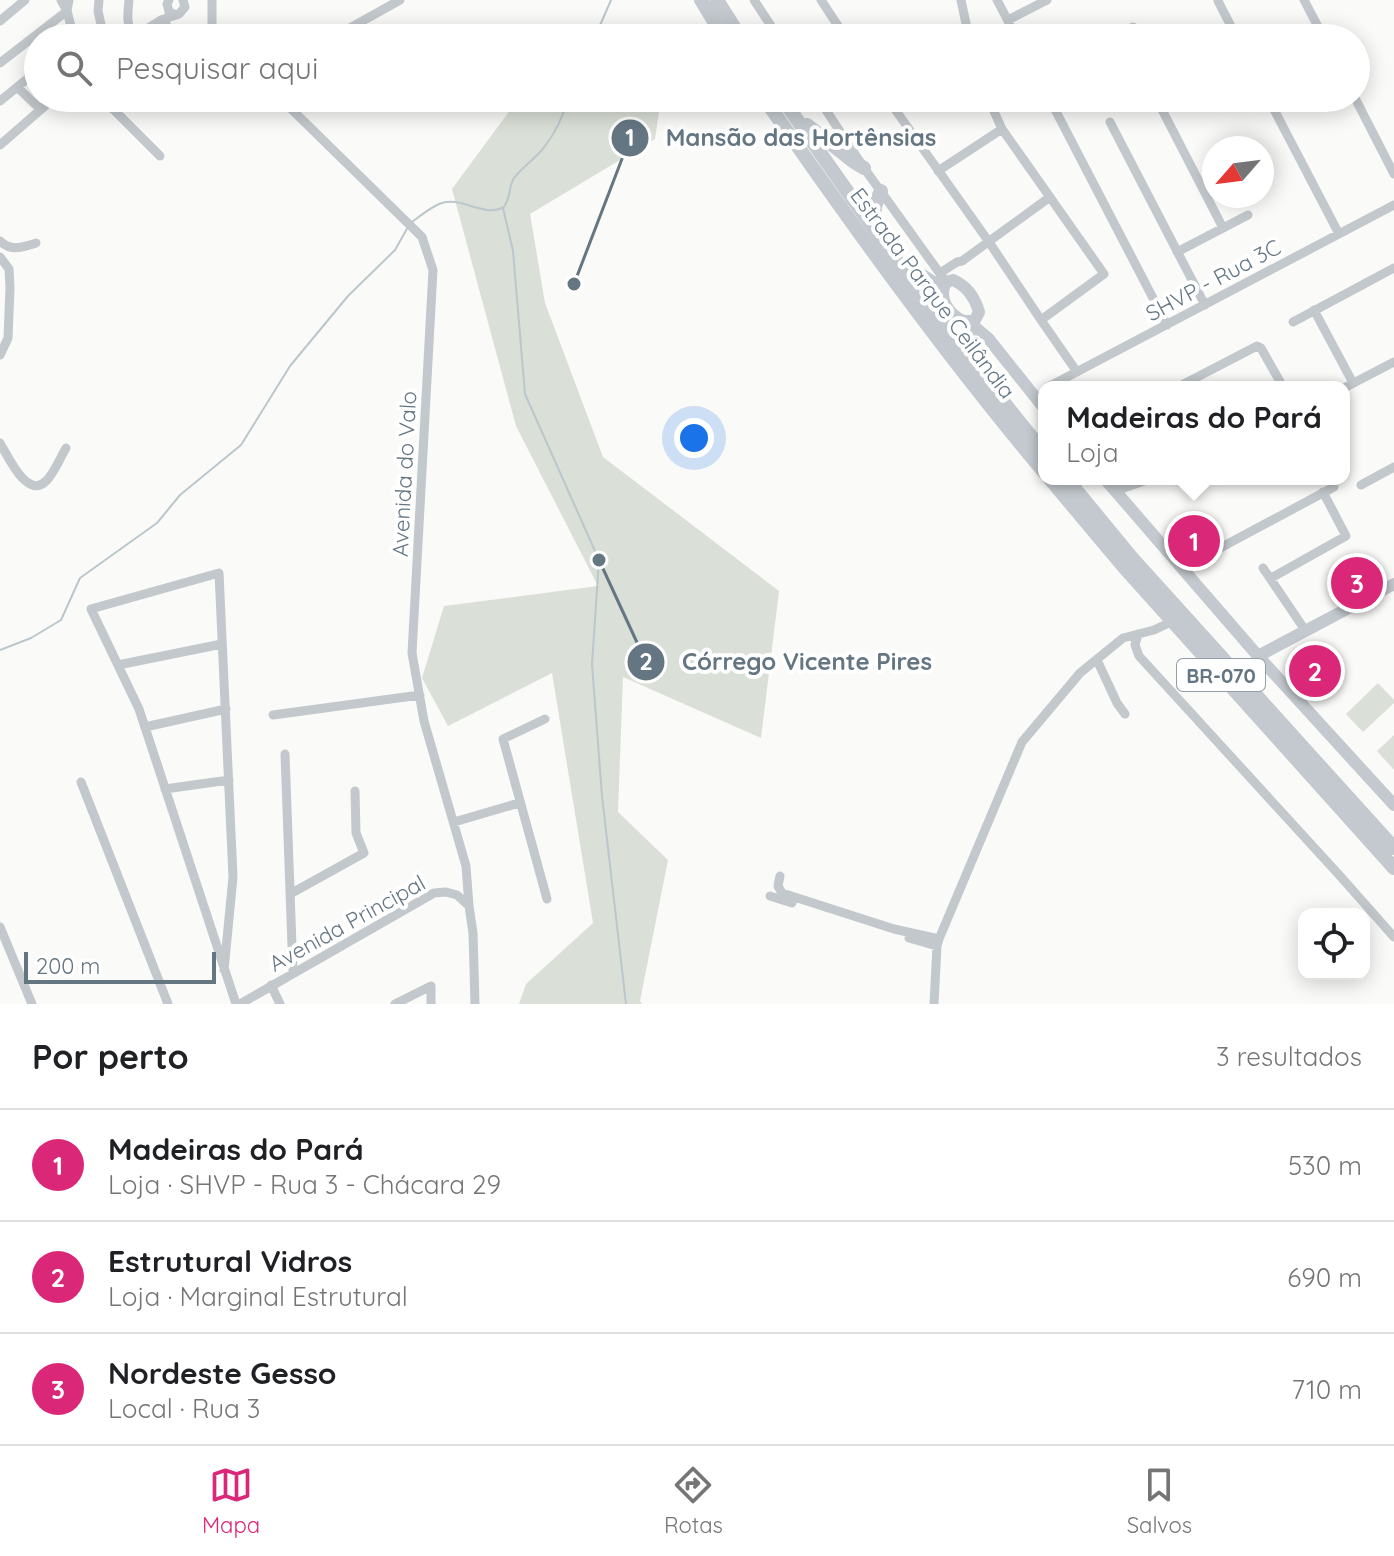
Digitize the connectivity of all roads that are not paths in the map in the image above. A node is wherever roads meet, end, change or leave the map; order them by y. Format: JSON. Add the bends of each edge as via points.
{"nodes":[{"id":1,"x":25,"y":0,"type":"edge"},
{"id":2,"x":61,"y":0,"type":"edge"},
{"id":3,"x":69,"y":0,"type":"edge"},
{"id":4,"x":99,"y":0,"type":"edge"},
{"id":5,"x":129,"y":0,"type":"edge"},
{"id":6,"x":212,"y":0,"type":"edge"},
{"id":7,"x":400,"y":0,"type":"edge"},
{"id":8,"x":701,"y":0,"type":"edge"},
{"id":9,"x":717,"y":0,"type":"edge"},
{"id":10,"x":754,"y":0,"type":"edge"},
{"id":11,"x":821,"y":0,"type":"edge"},
{"id":12,"x":961,"y":0,"type":"edge"},
{"id":13,"x":997,"y":0,"type":"edge"},
{"id":14,"x":1047,"y":0,"type":"edge"},
{"id":15,"x":1304,"y":0,"type":"edge"},
{"id":16,"x":186,"y":1,"type":"edge"},
{"id":17,"x":1218,"y":1,"type":"edge"},
{"id":18,"x":67,"y":11,"type":"junction"},
{"id":19,"x":168,"y":13,"type":"edge"},
{"id":20,"x":1008,"y":20,"type":"junction"},
{"id":21,"x":0,"y":21,"type":"edge"},
{"id":22,"x":50,"y":24,"type":"edge"},
{"id":23,"x":70,"y":24,"type":"edge"},
{"id":24,"x":101,"y":24,"type":"edge"},
{"id":25,"x":129,"y":24,"type":"edge"},
{"id":26,"x":212,"y":24,"type":"edge"},
{"id":27,"x":357,"y":24,"type":"edge"},
{"id":28,"x":716,"y":24,"type":"edge"},
{"id":29,"x":732,"y":24,"type":"edge"},
{"id":30,"x":770,"y":24,"type":"edge"},
{"id":31,"x":837,"y":24,"type":"edge"},
{"id":32,"x":966,"y":24,"type":"edge"},
{"id":33,"x":1010,"y":24,"type":"edge"},
{"id":34,"x":1230,"y":24,"type":"edge"},
{"id":35,"x":1317,"y":24,"type":"edge"},
{"id":36,"x":24,"y":44,"type":"edge"},
{"id":37,"x":0,"y":63,"type":"edge"},
{"id":38,"x":24,"y":80,"type":"edge"},
{"id":39,"x":6,"y":93,"type":"edge"},
{"id":40,"x":37,"y":112,"type":"edge"},
{"id":41,"x":116,"y":112,"type":"edge"},
{"id":42,"x":294,"y":112,"type":"edge"},
{"id":43,"x":774,"y":112,"type":"edge"},
{"id":44,"x":792,"y":112,"type":"edge"},
{"id":45,"x":827,"y":112,"type":"edge"},
{"id":46,"x":897,"y":112,"type":"edge"},
{"id":47,"x":994,"y":112,"type":"edge"},
{"id":48,"x":1056,"y":112,"type":"edge"},
{"id":49,"x":1163,"y":112,"type":"edge"},
{"id":50,"x":1275,"y":112,"type":"edge"},
{"id":51,"x":1362,"y":112,"type":"edge"},
{"id":52,"x":794,"y":115,"type":"junction"},
{"id":53,"x":1110,"y":122,"type":"dead end"},
{"id":54,"x":1002,"y":129,"type":"junction"},
{"id":55,"x":0,"y":145,"type":"edge"},
{"id":56,"x":160,"y":156,"type":"dead end"},
{"id":57,"x":864,"y":168,"type":"junction"},
{"id":58,"x":938,"y":171,"type":"junction"},
{"id":59,"x":1394,"y":174,"type":"edge"},
{"id":60,"x":881,"y":191,"type":"junction"},
{"id":61,"x":1050,"y":197,"type":"junction"},
{"id":62,"x":1394,"y":205,"type":"edge"},
{"id":63,"x":1248,"y":215,"type":"dead end"},
{"id":64,"x":1223,"y":228,"type":"junction"},
{"id":65,"x":1339,"y":234,"type":"junction"},
{"id":66,"x":0,"y":241,"type":"edge"},
{"id":67,"x":989,"y":242,"type":"junction"},
{"id":68,"x":36,"y":243,"type":"dead end"},
{"id":69,"x":890,"y":251,"type":"junction"},
{"id":70,"x":1177,"y":252,"type":"junction"},
{"id":71,"x":0,"y":257,"type":"edge"},
{"id":72,"x":1394,"y":268,"type":"edge"},
{"id":73,"x":943,"y":279,"type":"junction"},
{"id":74,"x":1205,"y":305,"type":"junction"},
{"id":75,"x":1314,"y":310,"type":"junction"},
{"id":76,"x":1041,"y":320,"type":"junction"},
{"id":77,"x":972,"y":321,"type":"junction"},
{"id":78,"x":1293,"y":322,"type":"dead end"},
{"id":79,"x":1167,"y":325,"type":"junction"},
{"id":80,"x":0,"y":355,"type":"edge"},
{"id":81,"x":1394,"y":362,"type":"edge"},
{"id":82,"x":1077,"y":372,"type":"junction"},
{"id":83,"x":981,"y":374,"type":"junction"},
{"id":84,"x":1060,"y":381,"type":"edge"},
{"id":85,"x":1190,"y":381,"type":"edge"},
{"id":86,"x":1280,"y":381,"type":"edge"},
{"id":87,"x":1346,"y":381,"type":"edge"},
{"id":88,"x":1350,"y":384,"type":"edge"},
{"id":89,"x":1038,"y":386,"type":"edge"},
{"id":90,"x":0,"y":443,"type":"edge"},
{"id":91,"x":1038,"y":445,"type":"edge"},
{"id":92,"x":66,"y":448,"type":"dead end"},
{"id":93,"x":1038,"y":465,"type":"edge"},
{"id":94,"x":1394,"y":467,"type":"edge"},
{"id":95,"x":1055,"y":485,"type":"edge"},
{"id":96,"x":1072,"y":485,"type":"edge"},
{"id":97,"x":1114,"y":485,"type":"edge"},
{"id":98,"x":1132,"y":485,"type":"edge"},
{"id":99,"x":1361,"y":485,"type":"dead end"},
{"id":100,"x":1334,"y":487,"type":"dead end"},
{"id":101,"x":1120,"y":489,"type":"junction"},
{"id":102,"x":1323,"y":492,"type":"junction"},
{"id":103,"x":1263,"y":568,"type":"dead end"},
{"id":104,"x":1181,"y":569,"type":"junction"},
{"id":105,"x":1271,"y":578,"type":"junction"},
{"id":106,"x":1394,"y":584,"type":"edge"},
{"id":107,"x":1173,"y":621,"type":"junction"},
{"id":108,"x":1310,"y":627,"type":"junction"},
{"id":109,"x":1138,"y":634,"type":"junction"},
{"id":110,"x":222,"y":644,"type":"junction"},
{"id":111,"x":1258,"y":656,"type":"junction"},
{"id":112,"x":1097,"y":660,"type":"junction"},
{"id":113,"x":118,"y":665,"type":"junction"},
{"id":114,"x":420,"y":695,"type":"junction"},
{"id":115,"x":226,"y":709,"type":"junction"},
{"id":116,"x":1125,"y":714,"type":"dead end"},
{"id":117,"x":273,"y":715,"type":"dead end"},
{"id":118,"x":545,"y":719,"type":"dead end"},
{"id":119,"x":145,"y":727,"type":"junction"},
{"id":120,"x":285,"y":754,"type":"dead end"},
{"id":121,"x":229,"y":780,"type":"junction"},
{"id":122,"x":81,"y":782,"type":"dead end"},
{"id":123,"x":165,"y":789,"type":"junction"},
{"id":124,"x":355,"y":791,"type":"dead end"},
{"id":125,"x":519,"y":803,"type":"junction"},
{"id":126,"x":1394,"y":805,"type":"edge"},
{"id":127,"x":454,"y":822,"type":"junction"},
{"id":128,"x":1394,"y":848,"type":"edge"},
{"id":129,"x":1394,"y":868,"type":"edge"},
{"id":130,"x":780,"y":876,"type":"dead end"},
{"id":131,"x":290,"y":894,"type":"junction"},
{"id":132,"x":770,"y":896,"type":"dead end"},
{"id":133,"x":547,"y":899,"type":"dead end"},
{"id":134,"x":469,"y":906,"type":"junction"},
{"id":135,"x":0,"y":927,"type":"edge"},
{"id":136,"x":1394,"y":937,"type":"edge"},
{"id":137,"x":938,"y":942,"type":"junction"},
{"id":138,"x":12,"y":955,"type":"junction"},
{"id":139,"x":0,"y":960,"type":"edge"},
{"id":140,"x":224,"y":970,"type":"junction"},
{"id":141,"x":293,"y":973,"type":"junction"},
{"id":142,"x":271,"y":985,"type":"junction"},
{"id":143,"x":32,"y":1004,"type":"edge"},
{"id":144,"x":168,"y":1004,"type":"edge"},
{"id":145,"x":238,"y":1004,"type":"edge"},
{"id":146,"x":280,"y":1004,"type":"edge"},
{"id":147,"x":395,"y":1004,"type":"edge"},
{"id":148,"x":431,"y":1004,"type":"edge"},
{"id":149,"x":475,"y":1004,"type":"edge"},
{"id":150,"x":934,"y":1004,"type":"edge"}],
"edges":[{"from":1,"to":21,"type":"street"},
{"from":2,"to":18,"type":"street"},
{"from":3,"to":18,"type":"street"},
{"from":4,"to":24,"type":"street"},
{"from":5,"to":25,"type":"street"},
{"from":6,"to":26,"type":"street"},
{"from":7,"to":27,"type":"street"},
{"from":8,"to":28,"type":"highway"},
{"from":9,"to":29,"type":"highway"},
{"from":10,"to":30,"type":"street"},
{"from":11,"to":31,"type":"street"},
{"from":12,"to":32,"type":"street"},
{"from":13,"to":20,"type":"street"},
{"from":14,"to":20,"type":"street"},
{"from":15,"to":35,"type":"street"},
{"from":16,"to":19,"type":"street","via":[[184,10]]},
{"from":17,"to":34,"type":"street"},
{"from":18,"to":22,"type":"street"},
{"from":18,"to":23,"type":"street"},
{"from":20,"to":33,"type":"street"},
{"from":36,"to":37,"type":"street"},
{"from":38,"to":39,"type":"street"},
{"from":40,"to":55,"type":"street"},
{"from":41,"to":56,"type":"street"},
{"from":42,"to":114,"type":"street","name":"Avenida do Valo","via":[[422,237],[433,270],[412,653]]},
{"from":43,"to":93,"type":"highway","name":"Estrada Parque Ceilândia","via":[[971,384]]},
{"from":44,"to":52,"type":"highway","name":"Estrada Parque Ceilândia"},
{"from":45,"to":57,"type":"street"},
{"from":46,"to":58,"type":"street"},
{"from":47,"to":54,"type":"street"},
{"from":48,"to":79,"type":"street"},
{"from":49,"to":64,"type":"street"},
{"from":50,"to":65,"type":"street"},
{"from":51,"to":59,"type":"street"},
{"from":52,"to":57,"type":"highway"},
{"from":52,"to":69,"type":"highway","name":"Estrada Parque Ceilândia"},
{"from":53,"to":70,"type":"street"},
{"from":54,"to":58,"type":"street"},
{"from":54,"to":61,"type":"street"},
{"from":57,"to":60,"type":"street"},
{"from":58,"to":67,"type":"street"},
{"from":60,"to":69,"type":"highway","via":[[874,206],[875,223]]},
{"from":60,"to":73,"type":"street"},
{"from":61,"to":67,"type":"street"},
{"from":61,"to":76,"type":"street","via":[[1104,274]]},
{"from":62,"to":65,"type":"street","name":"SHVP - Rua 3C"},
{"from":63,"to":64,"type":"street"},
{"from":64,"to":70,"type":"street"},
{"from":65,"to":74,"type":"street","name":"SHVP - Rua 3C"},
{"from":66,"to":68,"type":"street","via":[[19,248]]},
{"from":67,"to":73,"type":"street"},
{"from":67,"to":76,"type":"street"},
{"from":69,"to":73,"type":"highway","via":[[933,283]]},
{"from":69,"to":83,"type":"highway","name":"Estrada Parque Ceilândia"},
{"from":70,"to":74,"type":"street"},
{"from":71,"to":80,"type":"street","via":[[9,269],[10,288],[8,338]]},
{"from":72,"to":75,"type":"street"},
{"from":73,"to":77,"type":"main road","via":[[949,310],[956,318]]},
{"from":73,"to":77,"type":"main road","via":[[958,282],[971,294],[978,307]]},
{"from":74,"to":79,"type":"street","name":"SHVP - Rua 3C"},
{"from":75,"to":78,"type":"street"},
{"from":75,"to":87,"type":"street"},
{"from":76,"to":82,"type":"street"},
{"from":77,"to":83,"type":"highway","via":[[971,342]]},
{"from":77,"to":89,"type":"main road"},
{"from":79,"to":82,"type":"street","name":"SHVP - Rua 3C"},
{"from":81,"to":88,"type":"street"},
{"from":82,"to":84,"type":"street","name":"SHVP - Rua 3C"},
{"from":83,"to":91,"type":"highway","name":"Estrada Parque Ceilândia"},
{"from":85,"to":86,"type":"street","via":[[1257,346]]},
{"from":90,"to":92,"type":"street","via":[[21,476],[37,487],[47,481]]},
{"from":94,"to":99,"type":"street"},
{"from":95,"to":107,"type":"highway","number":"BR-070"},
{"from":96,"to":128,"type":"highway","number":"BR-070"},
{"from":97,"to":101,"type":"main road"},
{"from":98,"to":101,"type":"street"},
{"from":100,"to":102,"type":"street"},
{"from":101,"to":104,"type":"main road"},
{"from":102,"to":104,"type":"street"},
{"from":102,"to":105,"type":"street","via":[[1346,536]]},
{"from":103,"to":105,"type":"street"},
{"from":104,"to":111,"type":"main road"},
{"from":105,"to":108,"type":"street"},
{"from":106,"to":108,"type":"main road"},
{"from":107,"to":109,"type":"street"},
{"from":107,"to":129,"type":"highway","number":"BR-070"},
{"from":108,"to":111,"type":"main road"},
{"from":109,"to":112,"type":"street","via":[[1123,638]]},
{"from":109,"to":136,"type":"street","via":[[1139,656]]},
{"from":110,"to":113,"type":"street"},
{"from":110,"to":113,"type":"street","via":[[219,573],[91,609]]},
{"from":110,"to":115,"type":"street"},
{"from":111,"to":126,"type":"main road"},
{"from":112,"to":116,"type":"street"},
{"from":112,"to":137,"type":"street","via":[[1022,742]]},
{"from":113,"to":119,"type":"street"},
{"from":114,"to":117,"type":"street"},
{"from":114,"to":127,"type":"street","name":"Avenida do Valo"},
{"from":115,"to":119,"type":"street"},
{"from":115,"to":121,"type":"street"},
{"from":118,"to":125,"type":"street","via":[[503,739]]},
{"from":119,"to":123,"type":"street"},
{"from":120,"to":131,"type":"street"},
{"from":121,"to":123,"type":"street"},
{"from":121,"to":140,"type":"street","via":[[233,877]]},
{"from":122,"to":144,"type":"street"},
{"from":123,"to":140,"type":"street"},
{"from":124,"to":131,"type":"street","via":[[356,833],[364,853]]},
{"from":125,"to":127,"type":"street"},
{"from":125,"to":133,"type":"street"},
{"from":127,"to":134,"type":"street","name":"Avenida do Valo","via":[[466,866]]},
{"from":130,"to":137,"type":"street","via":[[782,893]]},
{"from":131,"to":141,"type":"street"},
{"from":132,"to":137,"type":"street"},
{"from":134,"to":141,"type":"street","name":"Avenida Principal","via":[[457,895],[434,893]]},
{"from":134,"to":149,"type":"street"},
{"from":135,"to":138,"type":"street"},
{"from":137,"to":150,"type":"street"},
{"from":138,"to":139,"type":"street"},
{"from":138,"to":143,"type":"street"},
{"from":140,"to":145,"type":"street"},
{"from":141,"to":142,"type":"street","name":"Avenida Principal"},
{"from":142,"to":145,"type":"street","name":"Avenida Principal"},
{"from":142,"to":146,"type":"street"},
{"from":147,"to":148,"type":"street","via":[[431,986]]}]}
